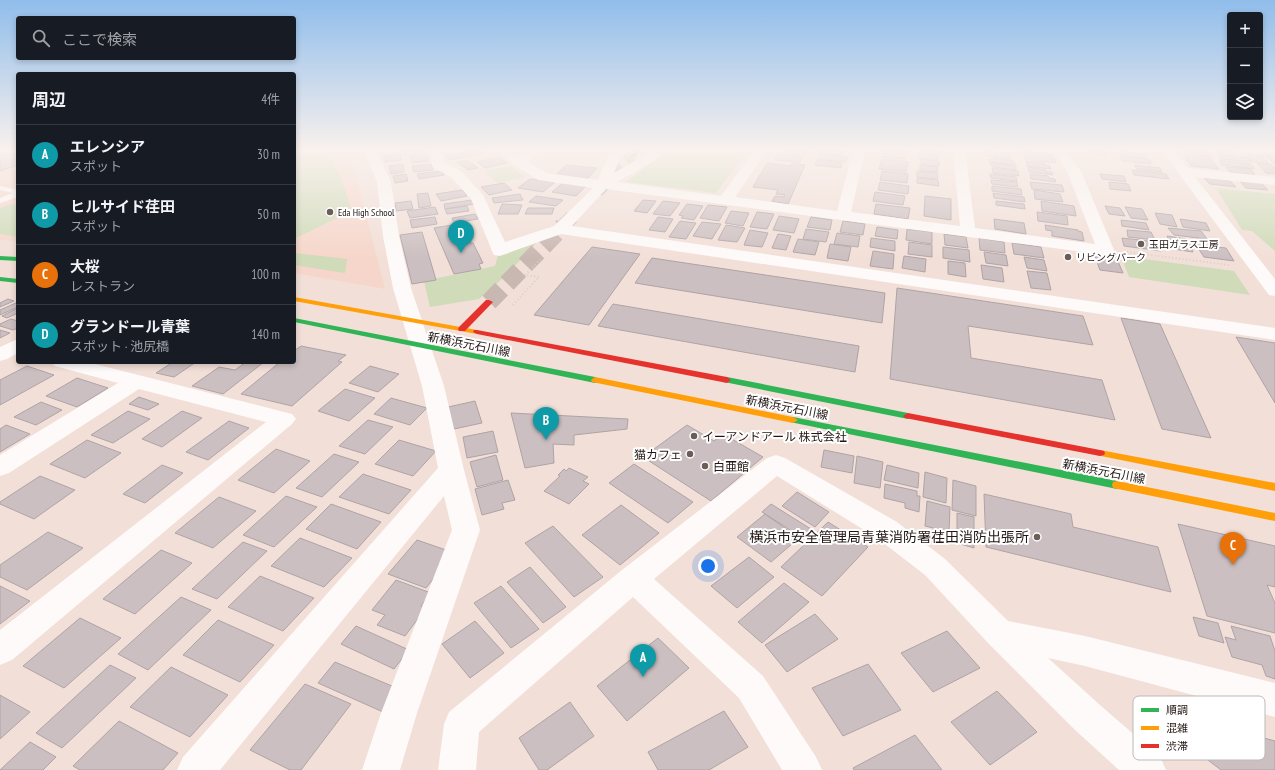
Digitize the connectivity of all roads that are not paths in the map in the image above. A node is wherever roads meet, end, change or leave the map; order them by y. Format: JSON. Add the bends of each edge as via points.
{"nodes":[{"id":1,"x":385,"y":187,"type":"edge"},
{"id":2,"x":468,"y":187,"type":"edge"},
{"id":3,"x":602,"y":187,"type":"tunnel mouth"},
{"id":4,"x":619,"y":187,"type":"edge"},
{"id":5,"x":735,"y":187,"type":"edge"},
{"id":6,"x":851,"y":187,"type":"edge"},
{"id":7,"x":963,"y":187,"type":"edge"},
{"id":8,"x":1080,"y":187,"type":"edge"},
{"id":9,"x":1196,"y":187,"type":"edge"},
{"id":10,"x":0,"y":188,"type":"edge"},
{"id":11,"x":16,"y":192,"type":"edge"},
{"id":12,"x":16,"y":194,"type":"edge"},
{"id":13,"x":0,"y":201,"type":"edge"},
{"id":14,"x":726,"y":201,"type":"junction"},
{"id":15,"x":843,"y":216,"type":"junction"},
{"id":16,"x":564,"y":230,"type":"junction"},
{"id":17,"x":968,"y":232,"type":"junction"},
{"id":18,"x":0,"y":258,"type":"edge"},
{"id":19,"x":16,"y":259,"type":"edge"},
{"id":20,"x":0,"y":279,"type":"edge"},
{"id":21,"x":16,"y":281,"type":"edge"},
{"id":22,"x":1275,"y":291,"type":"edge"},
{"id":23,"x":296,"y":299,"type":"edge"},
{"id":24,"x":488,"y":302,"type":"tunnel mouth"},
{"id":25,"x":296,"y":320,"type":"edge"},
{"id":26,"x":462,"y":329,"type":"junction"},
{"id":27,"x":1275,"y":334,"type":"edge"},
{"id":28,"x":70,"y":364,"type":"edge"},
{"id":29,"x":136,"y":381,"type":"junction"},
{"id":30,"x":0,"y":467,"type":"edge"},
{"id":31,"x":451,"y":470,"type":"junction"},
{"id":32,"x":1275,"y":487,"type":"edge"},
{"id":33,"x":1275,"y":517,"type":"edge"},
{"id":34,"x":633,"y":579,"type":"junction"},
{"id":35,"x":999,"y":633,"type":"junction"},
{"id":36,"x":0,"y":650,"type":"edge"},
{"id":37,"x":1259,"y":696,"type":"edge"},
{"id":38,"x":1265,"y":697,"type":"edge"},
{"id":39,"x":1275,"y":700,"type":"edge"},
{"id":40,"x":1133,"y":758,"type":"edge"},
{"id":41,"x":1136,"y":760,"type":"edge"},
{"id":42,"x":196,"y":770,"type":"edge"},
{"id":43,"x":381,"y":770,"type":"edge"},
{"id":44,"x":457,"y":770,"type":"edge"},
{"id":45,"x":803,"y":770,"type":"edge"},
{"id":46,"x":1147,"y":770,"type":"edge"}],
"edges":[{"from":1,"to":31,"type":"street","via":[[391,236],[402,288],[433,386]]},
{"from":2,"to":16,"type":"street","via":[[478,198],[500,251]]},
{"from":3,"to":16,"type":"street"},
{"from":4,"to":14,"type":"street"},
{"from":5,"to":14,"type":"street"},
{"from":6,"to":15,"type":"street"},
{"from":7,"to":17,"type":"street"},
{"from":8,"to":17,"type":"street","via":[[1106,250]]},
{"from":9,"to":22,"type":"street"},
{"from":10,"to":11,"type":"lane"},
{"from":12,"to":13,"type":"lane"},
{"from":14,"to":15,"type":"street"},
{"from":15,"to":17,"type":"street"},
{"from":16,"to":27,"type":"street"},
{"from":18,"to":19,"type":"street"},
{"from":20,"to":21,"type":"street"},
{"from":23,"to":26,"type":"street","name":"新横浜元石川線"},
{"from":24,"to":26,"type":"street"},
{"from":25,"to":33,"type":"street","name":"新横浜元石川線"},
{"from":26,"to":32,"type":"street","name":"新横浜元石川線"},
{"from":28,"to":29,"type":"street"},
{"from":29,"to":30,"type":"street"},
{"from":29,"to":36,"type":"street","via":[[284,419]]},
{"from":31,"to":42,"type":"street"},
{"from":31,"to":43,"type":"street","via":[[466,530],[399,713]]},
{"from":34,"to":35,"type":"street","via":[[776,464],[887,530],[935,567]]},
{"from":34,"to":44,"type":"street","via":[[462,724]]},
{"from":34,"to":45,"type":"street","via":[[751,687]]},
{"from":35,"to":37,"type":"street","via":[[1085,651]]},
{"from":35,"to":40,"type":"street"},
{"from":38,"to":39,"type":"street"},
{"from":41,"to":46,"type":"street"}]}
